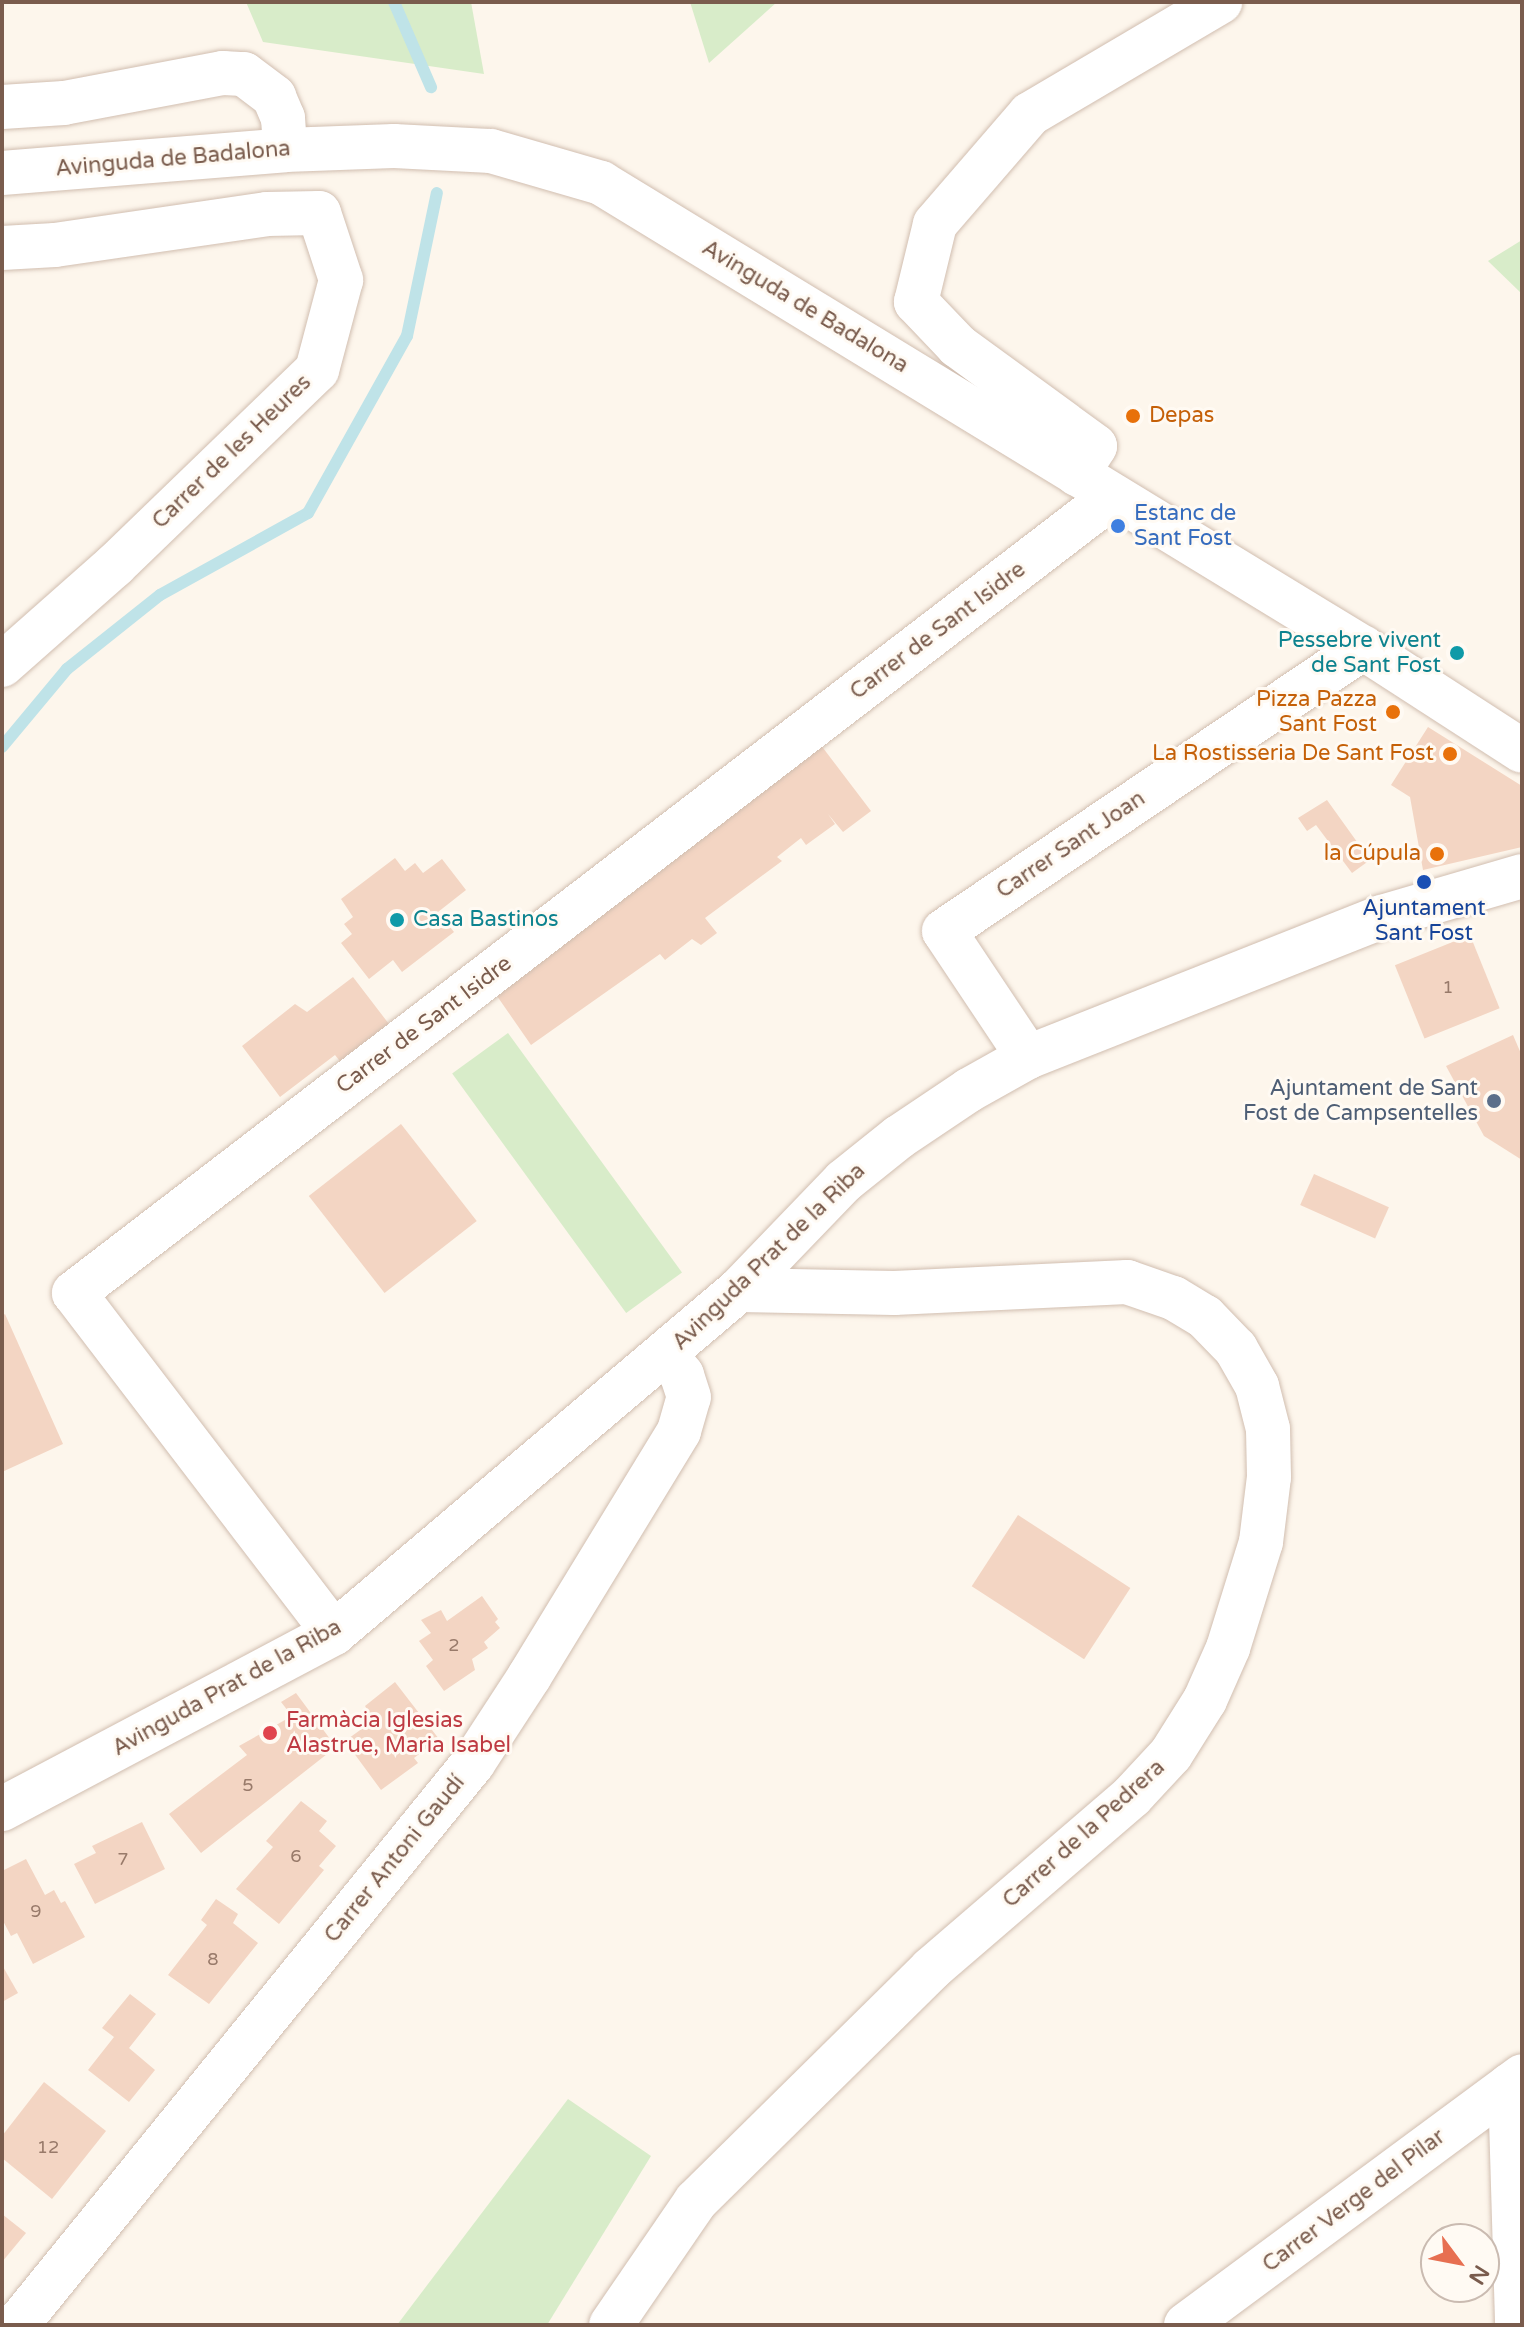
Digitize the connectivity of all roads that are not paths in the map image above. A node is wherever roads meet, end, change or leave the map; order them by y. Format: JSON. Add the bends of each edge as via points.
{"nodes":[{"id":1,"x":1220,"y":2,"type":"edge"},
{"id":2,"x":2,"y":107,"type":"edge"},
{"id":3,"x":285,"y":150,"type":"junction"},
{"id":4,"x":2,"y":173,"type":"edge"},
{"id":5,"x":2,"y":248,"type":"edge"},
{"id":6,"x":1095,"y":485,"type":"junction"},
{"id":7,"x":1363,"y":648,"type":"junction"},
{"id":8,"x":2,"y":665,"type":"edge"},
{"id":9,"x":1522,"y":751,"type":"edge"},
{"id":10,"x":1522,"y":876,"type":"edge"},
{"id":11,"x":1028,"y":1057,"type":"junction"},
{"id":12,"x":739,"y":1290,"type":"junction"},
{"id":13,"x":666,"y":1355,"type":"junction"},
{"id":14,"x":334,"y":1633,"type":"junction"},
{"id":15,"x":2,"y":1809,"type":"edge"},
{"id":16,"x":1516,"y":2081,"type":"edge"},
{"id":17,"x":17,"y":2325,"type":"edge"},
{"id":18,"x":611,"y":2325,"type":"edge"},
{"id":19,"x":1186,"y":2325,"type":"edge"},
{"id":20,"x":1517,"y":2325,"type":"edge"}],
"edges":[{"from":1,"to":6,"type":"street","via":[[1030,114],[935,224],[916,302],[958,346],[1095,446]]},
{"from":2,"to":3,"type":"street","via":[[64,103],[223,73],[244,74],[274,97],[283,118]]},
{"from":3,"to":4,"type":"street","name":"Avinguda de Badalona"},
{"from":3,"to":6,"type":"street","name":"Avinguda de Badalona","via":[[394,146],[491,151],[601,183]]},
{"from":5,"to":8,"type":"street","name":"Carrer de les Heures","via":[[267,214],[319,213],[341,280],[317,370],[115,565]]},
{"from":6,"to":7,"type":"street","name":"Avinguda de Badalona"},
{"from":6,"to":14,"type":"street","name":"Carrer de Sant Isidre","via":[[74,1293]]},
{"from":7,"to":9,"type":"street","name":"Avinguda de Badalona"},
{"from":7,"to":11,"type":"street","name":"Carrer Sant Joan","via":[[944,931]]},
{"from":10,"to":11,"type":"street","name":"Avinguda Prat de la Riba","via":[[1382,917]]},
{"from":11,"to":12,"type":"street","name":"Avinguda Prat de la Riba","via":[[969,1090],[844,1181]]},
{"from":12,"to":13,"type":"street","name":"Avinguda Prat de la Riba"},
{"from":12,"to":18,"type":"street","name":"Carrer de la Pedrera","via":[[894,1293],[1127,1282],[1173,1298],[1205,1317],[1236,1349],[1257,1386],[1268,1429],[1261,1542],[1228,1648],[1205,1700],[1171,1754],[1132,1796],[931,1969],[696,2201]]},
{"from":13,"to":14,"type":"street","name":"Avinguda Prat de la Riba"},
{"from":13,"to":17,"type":"street","name":"Carrer Antoni Gaudí","via":[[682,1375],[689,1397],[679,1431],[473,1763]]},
{"from":14,"to":15,"type":"street","name":"Avinguda Prat de la Riba"},
{"from":16,"to":19,"type":"street","name":"Carrer Verge del Pilar"},
{"from":16,"to":20,"type":"street"}]}
